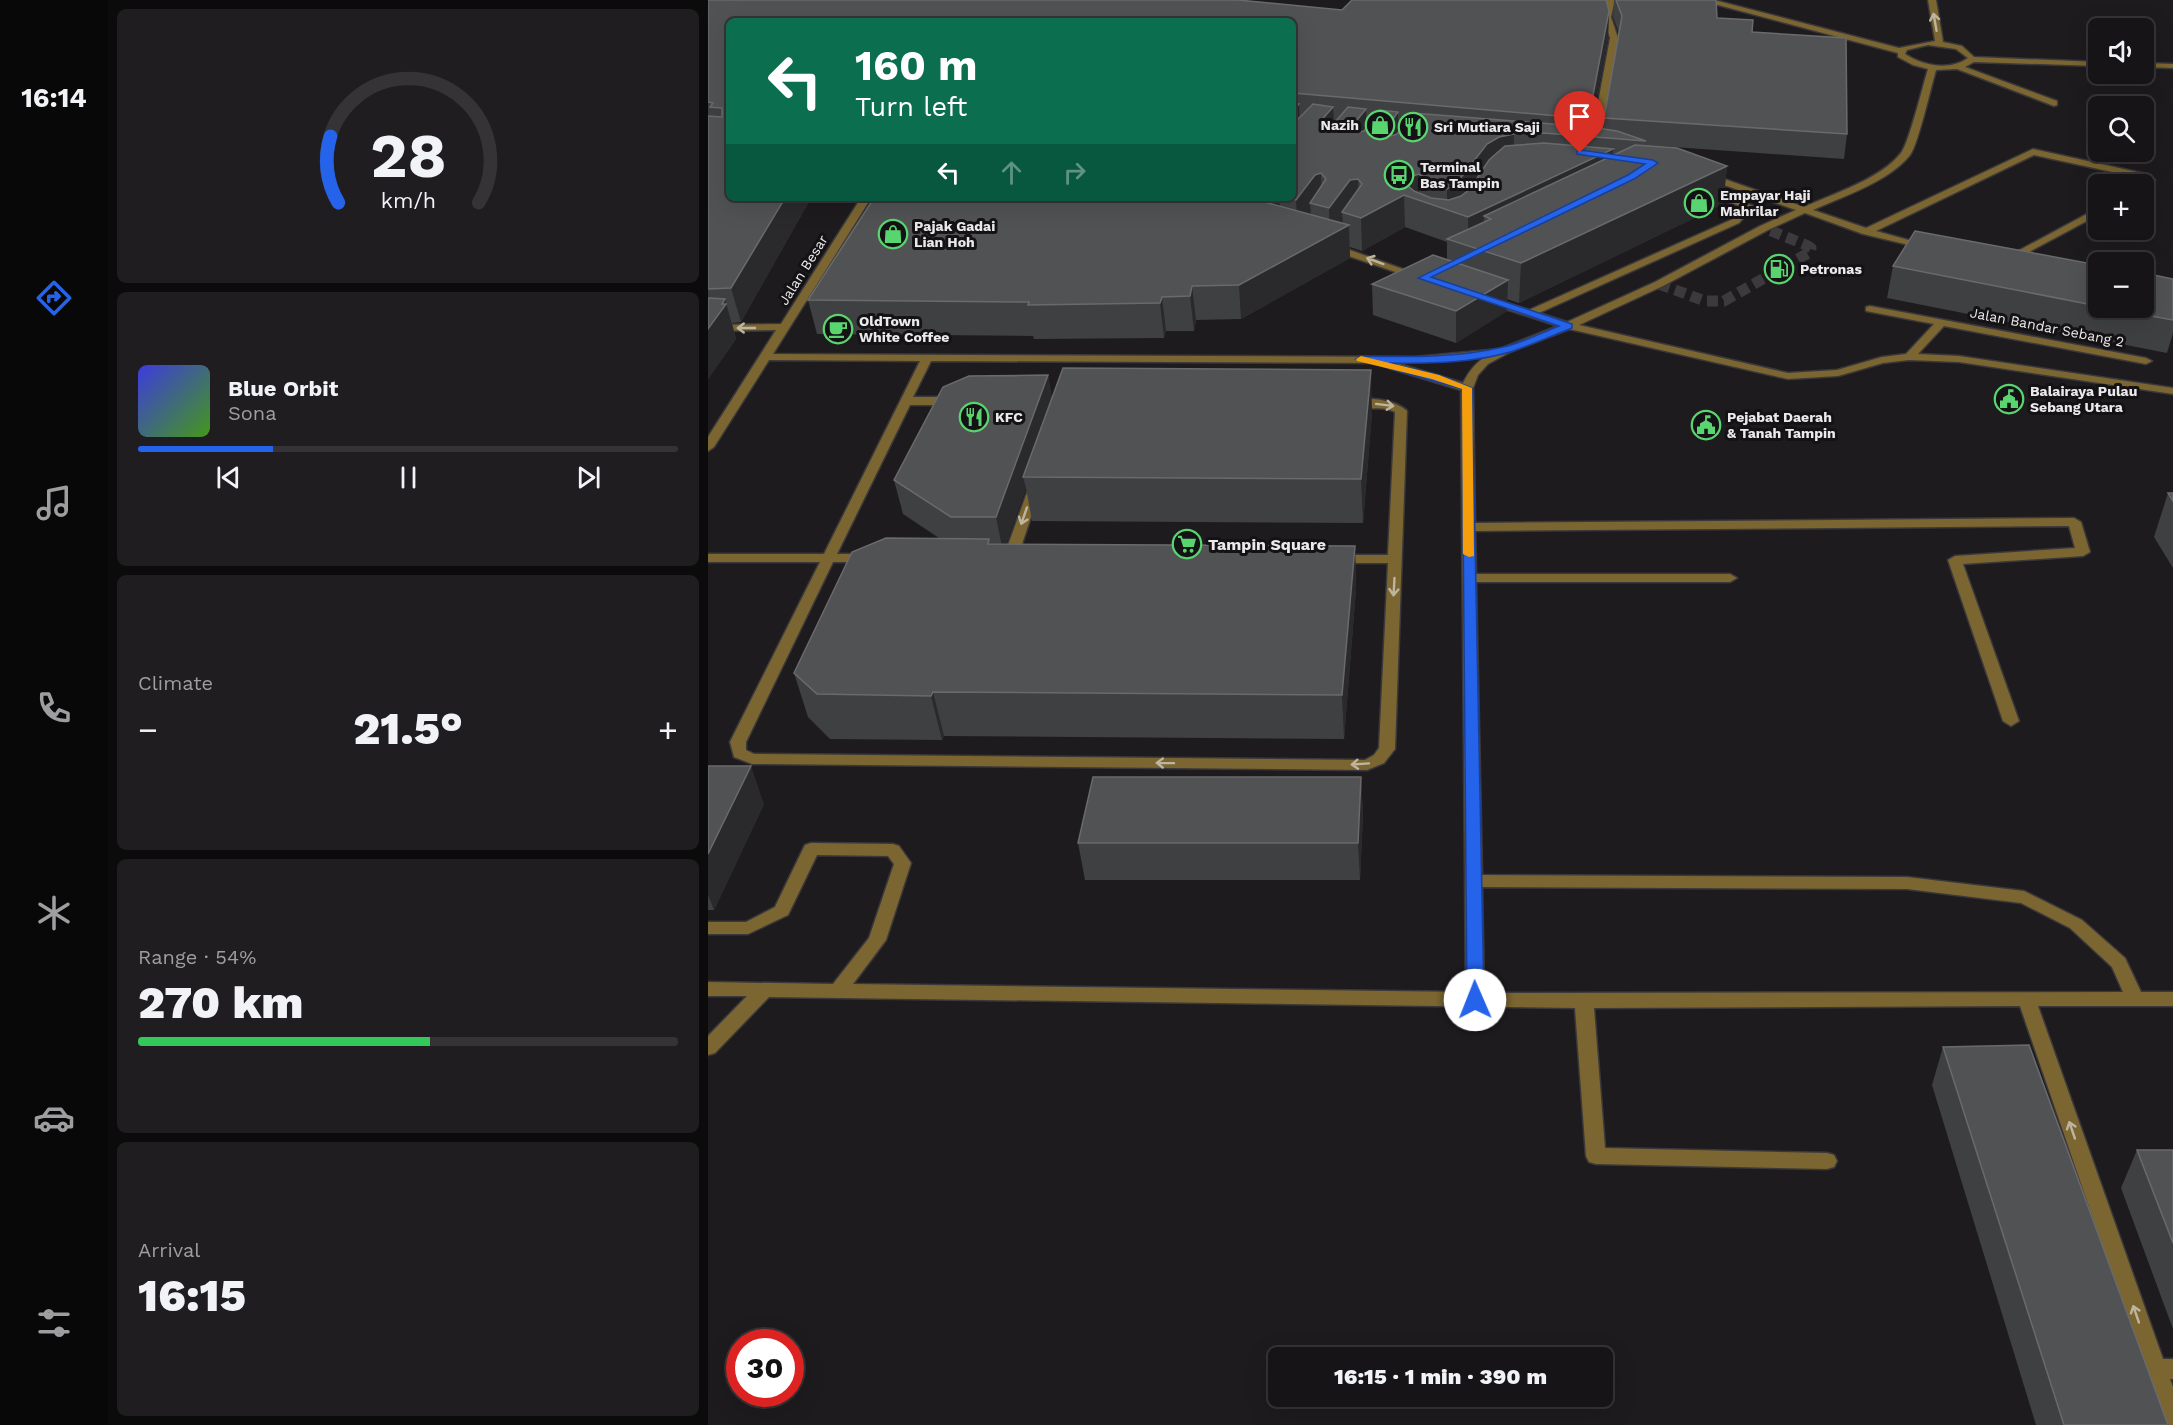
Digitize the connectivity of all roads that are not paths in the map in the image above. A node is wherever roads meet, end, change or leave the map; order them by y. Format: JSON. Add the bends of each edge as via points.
{"nodes":[{"id":1,"x":1611,"y":0,"type":"edge"},
{"id":2,"x":1674,"y":0,"type":"edge"},
{"id":3,"x":1728,"y":0,"type":"edge"},
{"id":4,"x":1932,"y":0,"type":"edge"},
{"id":5,"x":1718,"y":3,"type":"junction"},
{"id":6,"x":1939,"y":44,"type":"junction"},
{"id":7,"x":1901,"y":51,"type":"junction"},
{"id":8,"x":1972,"y":58,"type":"junction"},
{"id":9,"x":2088,"y":64,"type":"edge"},
{"id":10,"x":2154,"y":65,"type":"edge"},
{"id":11,"x":1954,"y":66,"type":"junction"},
{"id":12,"x":2173,"y":66,"type":"edge"},
{"id":13,"x":1933,"y":67,"type":"junction"},
{"id":14,"x":2054,"y":103,"type":"dead end"},
{"id":15,"x":1594,"y":154,"type":"edge"},
{"id":16,"x":1697,"y":172,"type":"edge"},
{"id":17,"x":2134,"y":174,"type":"edge"},
{"id":18,"x":1696,"y":187,"type":"edge"},
{"id":19,"x":864,"y":201,"type":"edge"},
{"id":20,"x":1803,"y":209,"type":"junction"},
{"id":21,"x":2088,"y":217,"type":"edge"},
{"id":22,"x":1867,"y":232,"type":"junction"},
{"id":23,"x":1323,"y":244,"type":"edge"},
{"id":24,"x":1941,"y":252,"type":"edge"},
{"id":25,"x":1996,"y":262,"type":"edge"},
{"id":26,"x":1430,"y":277,"type":"edge"},
{"id":27,"x":1476,"y":296,"type":"edge"},
{"id":28,"x":1870,"y":309,"type":"dead end"},
{"id":29,"x":1530,"y":314,"type":"junction"},
{"id":30,"x":1941,"y":323,"type":"junction"},
{"id":31,"x":1568,"y":326,"type":"junction"},
{"id":32,"x":784,"y":327,"type":"junction"},
{"id":33,"x":708,"y":328,"type":"edge"},
{"id":34,"x":1506,"y":350,"type":"junction"},
{"id":35,"x":765,"y":357,"type":"junction"},
{"id":36,"x":927,"y":357,"type":"junction"},
{"id":37,"x":1909,"y":357,"type":"junction"},
{"id":38,"x":1361,"y":359,"type":"junction"},
{"id":39,"x":2146,"y":361,"type":"dead end"},
{"id":40,"x":1467,"y":388,"type":"junction"},
{"id":41,"x":2173,"y":391,"type":"edge"},
{"id":42,"x":907,"y":401,"type":"junction"},
{"id":43,"x":974,"y":401,"type":"edge"},
{"id":44,"x":1339,"y":404,"type":"edge"},
{"id":45,"x":708,"y":447,"type":"edge"},
{"id":46,"x":1041,"y":469,"type":"edge"},
{"id":47,"x":1469,"y":527,"type":"junction"},
{"id":48,"x":708,"y":558,"type":"edge"},
{"id":49,"x":827,"y":558,"type":"junction"},
{"id":50,"x":884,"y":558,"type":"edge"},
{"id":51,"x":1010,"y":559,"type":"edge"},
{"id":52,"x":1326,"y":559,"type":"edge"},
{"id":53,"x":1396,"y":559,"type":"junction"},
{"id":54,"x":1470,"y":578,"type":"junction"},
{"id":55,"x":1730,"y":578,"type":"dead end"},
{"id":56,"x":2011,"y":721,"type":"dead end"},
{"id":57,"x":1473,"y":881,"type":"junction"},
{"id":58,"x":708,"y":928,"type":"edge"},
{"id":59,"x":708,"y":989,"type":"edge"},
{"id":60,"x":764,"y":990,"type":"junction"},
{"id":61,"x":838,"y":992,"type":"junction"},
{"id":62,"x":2173,"y":999,"type":"edge"},
{"id":63,"x":1475,"y":1000,"type":"junction"},
{"id":64,"x":2027,"y":1000,"type":"junction"},
{"id":65,"x":2136,"y":1000,"type":"junction"},
{"id":66,"x":1584,"y":1001,"type":"junction"},
{"id":67,"x":708,"y":1048,"type":"edge"},
{"id":68,"x":1827,"y":1161,"type":"dead end"},
{"id":69,"x":2164,"y":1369,"type":"edge"},
{"id":70,"x":2173,"y":1419,"type":"edge"}],
"edges":[{"from":1,"to":15,"type":"street","via":[[1607,17],[1614,38]]},
{"from":2,"to":5,"type":"street"},
{"from":3,"to":5,"type":"street"},
{"from":6,"to":4,"type":"street","one_way":true},
{"from":5,"to":7,"type":"street"},
{"from":6,"to":7,"type":"street","via":[[1918,44]]},
{"from":6,"to":8,"type":"street","via":[[1959,48]]},
{"from":7,"to":13,"type":"street","via":[[1912,62]]},
{"from":8,"to":9,"type":"street"},
{"from":8,"to":11,"type":"street"},
{"from":10,"to":12,"type":"street"},
{"from":11,"to":13,"type":"street"},
{"from":11,"to":14,"type":"street"},
{"from":13,"to":20,"type":"street","via":[[1907,153],[1867,182]]},
{"from":16,"to":20,"type":"street"},
{"from":17,"to":22,"type":"street","via":[[2032,152]]},
{"from":18,"to":29,"type":"street","via":[[1748,206],[1736,221]]},
{"from":19,"to":32,"type":"street","name":"Jalan Besar"},
{"from":20,"to":22,"type":"street"},
{"from":20,"to":31,"type":"street"},
{"from":21,"to":25,"type":"street","via":[[2021,254]]},
{"from":22,"to":24,"type":"street"},
{"from":26,"to":23,"type":"street","one_way":true,"via":[[1337,243]]},
{"from":27,"to":29,"type":"street"},
{"from":28,"to":30,"type":"street","name":"Jalan Bandar Sebang 2"},
{"from":29,"to":31,"type":"street"},
{"from":30,"to":37,"type":"street"},
{"from":30,"to":39,"type":"street","name":"Jalan Bandar Sebang 2"},
{"from":31,"to":34,"type":"street"},
{"from":31,"to":37,"type":"street","via":[[1788,376],[1838,373],[1882,360]]},
{"from":32,"to":33,"type":"street","one_way":true},
{"from":32,"to":35,"type":"street","name":"Jalan Besar"},
{"from":34,"to":38,"type":"street","via":[[1441,359]]},
{"from":34,"to":40,"type":"street","via":[[1484,362]]},
{"from":35,"to":36,"type":"street"},
{"from":35,"to":45,"type":"street","name":"Jalan Besar"},
{"from":36,"to":38,"type":"street"},
{"from":36,"to":42,"type":"street"},
{"from":37,"to":41,"type":"street","via":[[1959,359]]},
{"from":38,"to":40,"type":"street"},
{"from":40,"to":47,"type":"street"},
{"from":42,"to":43,"type":"street"},
{"from":42,"to":49,"type":"street"},
{"from":44,"to":53,"type":"street","one_way":true,"via":[[1387,404],[1401,411]]},
{"from":46,"to":51,"type":"street","one_way":true},
{"from":47,"to":54,"type":"street"},
{"from":47,"to":56,"type":"street","via":[[2074,522],[2083,552],[1955,560]]},
{"from":48,"to":49,"type":"street"},
{"from":49,"to":50,"type":"street"},
{"from":53,"to":49,"type":"street","one_way":true,"via":[[1387,749],[1379,759],[1366,765],[752,759],[739,753],[738,742]]},
{"from":52,"to":53,"type":"street"},
{"from":54,"to":55,"type":"street"},
{"from":54,"to":57,"type":"street"},
{"from":57,"to":63,"type":"street"},
{"from":57,"to":65,"type":"street","via":[[1907,882],[2024,897],[2076,924],[2119,963]]},
{"from":58,"to":61,"type":"street","via":[[748,928],[782,911],[811,849],[893,850],[903,863],[877,940]]},
{"from":59,"to":60,"type":"street"},
{"from":60,"to":61,"type":"street"},
{"from":60,"to":67,"type":"street"},
{"from":61,"to":63,"type":"street"},
{"from":62,"to":65,"type":"street"},
{"from":63,"to":66,"type":"street"},
{"from":64,"to":65,"type":"street"},
{"from":64,"to":66,"type":"street"},
{"from":69,"to":64,"type":"street","one_way":true},
{"from":66,"to":68,"type":"street","via":[[1596,1156]]},
{"from":69,"to":70,"type":"street"}]}
